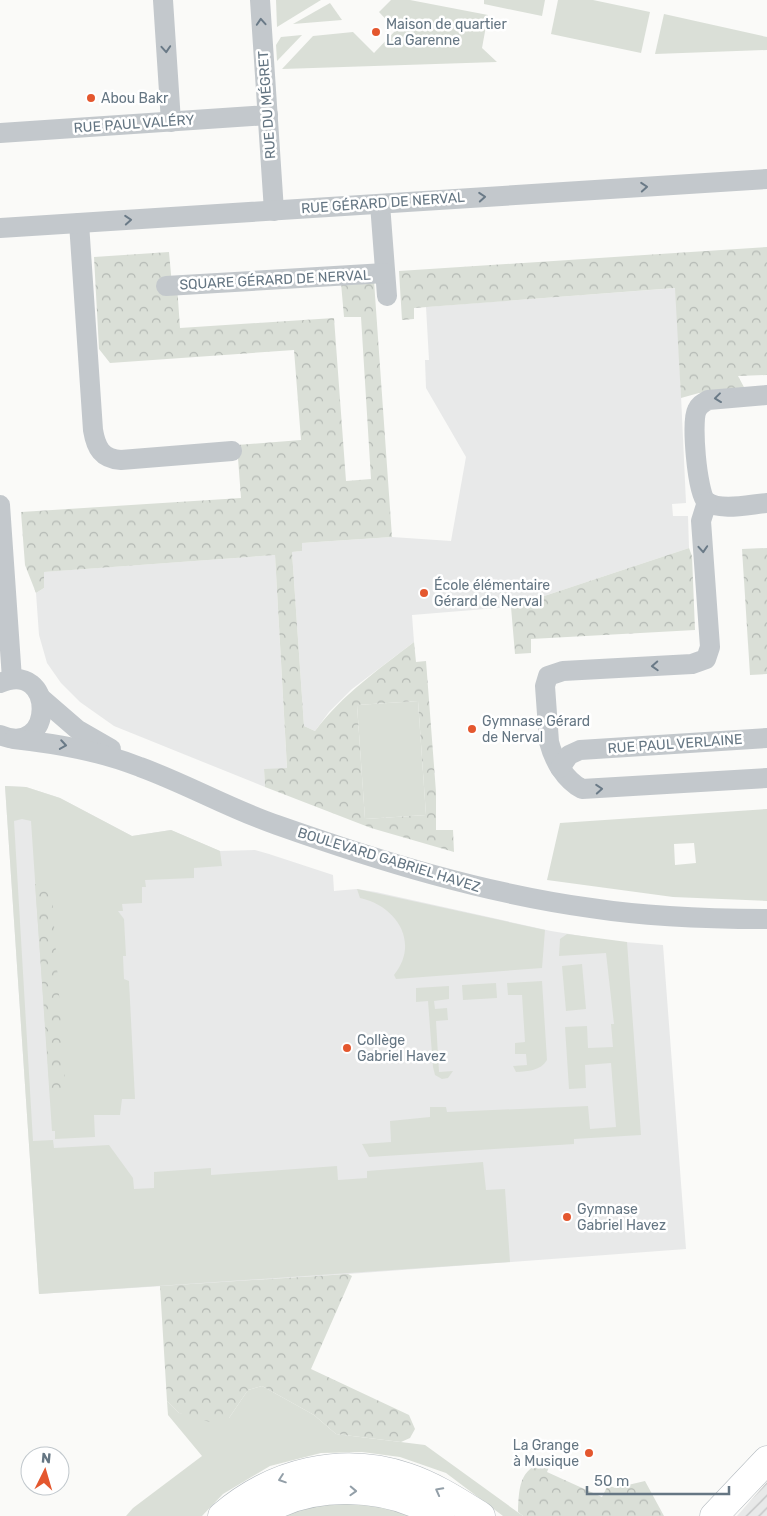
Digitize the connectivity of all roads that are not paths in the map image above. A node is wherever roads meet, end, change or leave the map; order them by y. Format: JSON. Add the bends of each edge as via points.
{"nodes":[{"id":1,"x":163,"y":0,"type":"edge"},
{"id":2,"x":260,"y":0,"type":"edge"},
{"id":3,"x":268,"y":115,"type":"junction"},
{"id":4,"x":171,"y":122,"type":"junction"},
{"id":5,"x":0,"y":133,"type":"edge"},
{"id":6,"x":767,"y":179,"type":"edge"},
{"id":7,"x":380,"y":204,"type":"junction"},
{"id":8,"x":274,"y":210,"type":"junction"},
{"id":9,"x":79,"y":223,"type":"junction"},
{"id":10,"x":0,"y":228,"type":"edge"},
{"id":11,"x":385,"y":273,"type":"junction"},
{"id":12,"x":166,"y":286,"type":"dead end"},
{"id":13,"x":386,"y":296,"type":"dead end"},
{"id":14,"x":767,"y":395,"type":"edge"},
{"id":15,"x":232,"y":452,"type":"dead end"},
{"id":16,"x":707,"y":502,"type":"junction"},
{"id":17,"x":767,"y":503,"type":"edge"},
{"id":18,"x":0,"y":505,"type":"edge"},
{"id":19,"x":6,"y":681,"type":"edge"},
{"id":20,"x":41,"y":698,"type":"junction"},
{"id":21,"x":7,"y":737,"type":"edge"},
{"id":22,"x":767,"y":738,"type":"edge"},
{"id":23,"x":141,"y":767,"type":"junction"},
{"id":24,"x":560,"y":768,"type":"junction"},
{"id":25,"x":767,"y":778,"type":"edge"},
{"id":26,"x":767,"y":919,"type":"edge"},
{"id":27,"x":767,"y":1460,"type":"edge"},
{"id":28,"x":714,"y":1515,"type":"edge"},
{"id":29,"x":222,"y":1516,"type":"edge"},
{"id":30,"x":257,"y":1516,"type":"edge"},
{"id":31,"x":440,"y":1516,"type":"edge"},
{"id":32,"x":481,"y":1516,"type":"edge"}],
"edges":[{"from":1,"to":4,"type":"street","one_way":true},
{"from":3,"to":2,"type":"street","name":"RUE DU MÉGRET","one_way":true},
{"from":3,"to":4,"type":"street","name":"RUE PAUL VALÉRY"},
{"from":3,"to":8,"type":"street","name":"RUE DU MÉGRET"},
{"from":4,"to":5,"type":"street","name":"RUE PAUL VALÉRY"},
{"from":7,"to":6,"type":"street","name":"RUE GÉRARD DE NERVAL","one_way":true},
{"from":7,"to":8,"type":"street","name":"RUE GÉRARD DE NERVAL"},
{"from":7,"to":11,"type":"street","name":"SQUARE GÉRARD DE NERVAL"},
{"from":9,"to":8,"type":"street","name":"RUE GÉRARD DE NERVAL","one_way":true},
{"from":9,"to":10,"type":"street","name":"RUE GÉRARD DE NERVAL"},
{"from":9,"to":15,"type":"street","via":[[93,430],[100,451],[105,457],[121,460]]},
{"from":11,"to":12,"type":"street","name":"SQUARE GÉRARD DE NERVAL"},
{"from":11,"to":13,"type":"street","name":"SQUARE GÉRARD DE NERVAL"},
{"from":14,"to":16,"type":"street","one_way":true,"via":[[717,398],[701,404],[697,410],[698,478]]},
{"from":16,"to":17,"type":"street","via":[[724,506]]},
{"from":16,"to":24,"type":"street","one_way":true,"via":[[701,521],[709,654],[706,659],[692,664],[563,672],[548,676],[544,686],[549,742]]},
{"from":18,"to":19,"type":"street"},
{"from":19,"to":20,"type":"street","name":"BOULEVARD GABRIEL HAVEZ","via":[[29,684]]},
{"from":20,"to":21,"type":"street","via":[[43,710],[37,727],[27,735]]},
{"from":20,"to":23,"type":"street","name":"BOULEVARD GABRIEL HAVEZ","via":[[78,730]]},
{"from":21,"to":23,"type":"street","name":"BOULEVARD GABRIEL HAVEZ","one_way":true,"via":[[80,748]]},
{"from":22,"to":24,"type":"street","name":"RUE PAUL VERLAINE","via":[[580,750],[569,755]]},
{"from":23,"to":26,"type":"street","name":"BOULEVARD GABRIEL HAVEZ","via":[[270,823],[386,862],[481,888],[626,913]]},
{"from":24,"to":25,"type":"street","one_way":true,"via":[[574,785],[591,790]]},
{"from":27,"to":28,"type":"main road"},
{"from":32,"to":29,"type":"main road","one_way":true,"via":[[442,1492],[407,1477],[380,1470],[350,1468],[309,1471],[280,1480],[257,1490]]},
{"from":30,"to":31,"type":"main road","one_way":true,"via":[[276,1505],[304,1496],[348,1490],[398,1498]]}]}
